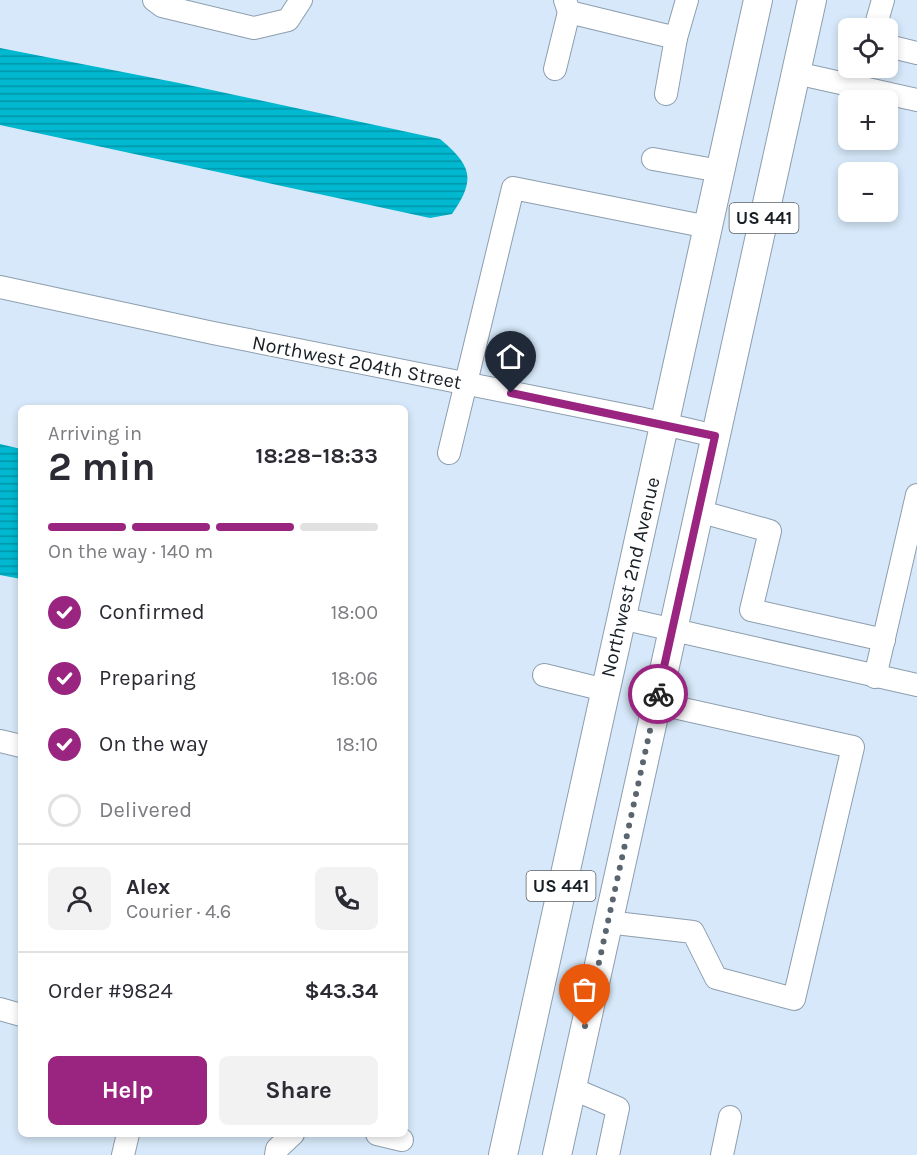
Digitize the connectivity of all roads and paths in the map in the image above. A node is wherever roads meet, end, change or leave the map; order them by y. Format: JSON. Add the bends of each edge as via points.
{"nodes":[{"id":1,"x":154,"y":0,"type":"edge"},
{"id":2,"x":301,"y":0,"type":"edge"},
{"id":3,"x":687,"y":0,"type":"edge"},
{"id":4,"x":758,"y":0,"type":"edge"},
{"id":5,"x":812,"y":0,"type":"edge"},
{"id":6,"x":882,"y":0,"type":"edge"},
{"id":7,"x":567,"y":6,"type":"edge"},
{"id":8,"x":878,"y":18,"type":"edge"},
{"id":9,"x":676,"y":38,"type":"junction"},
{"id":10,"x":898,"y":48,"type":"edge"},
{"id":11,"x":917,"y":53,"type":"edge"},
{"id":12,"x":555,"y":69,"type":"dead end"},
{"id":13,"x":796,"y":74,"type":"junction"},
{"id":14,"x":666,"y":94,"type":"dead end"},
{"id":15,"x":917,"y":100,"type":"edge"},
{"id":16,"x":653,"y":159,"type":"dead end"},
{"id":17,"x":720,"y":171,"type":"junction"},
{"id":18,"x":708,"y":227,"type":"junction"},
{"id":19,"x":0,"y":287,"type":"edge"},
{"id":20,"x":465,"y":384,"type":"junction"},
{"id":21,"x":664,"y":424,"type":"junction"},
{"id":22,"x":715,"y":436,"type":"junction"},
{"id":23,"x":449,"y":453,"type":"dead end"},
{"id":24,"x":917,"y":495,"type":"edge"},
{"id":25,"x":698,"y":511,"type":"junction"},
{"id":26,"x":621,"y":618,"type":"junction"},
{"id":27,"x":672,"y":629,"type":"junction"},
{"id":28,"x":884,"y":640,"type":"junction"},
{"id":29,"x":544,"y":675,"type":"dead end"},
{"id":30,"x":875,"y":677,"type":"junction"},
{"id":31,"x":917,"y":685,"type":"edge"},
{"id":32,"x":605,"y":690,"type":"junction"},
{"id":33,"x":656,"y":703,"type":"junction"},
{"id":34,"x":0,"y":741,"type":"edge"},
{"id":35,"x":18,"y":745,"type":"edge"},
{"id":36,"x":607,"y":922,"type":"junction"},
{"id":37,"x":0,"y":1009,"type":"edge"},
{"id":38,"x":18,"y":1013,"type":"edge"},
{"id":39,"x":572,"y":1088,"type":"junction"},
{"id":40,"x":730,"y":1117,"type":"dead end"},
{"id":41,"x":127,"y":1137,"type":"edge"},
{"id":42,"x":290,"y":1137,"type":"edge"},
{"id":43,"x":390,"y":1137,"type":"edge"},
{"id":44,"x":402,"y":1140,"type":"dead end"},
{"id":45,"x":123,"y":1155,"type":"edge"},
{"id":46,"x":276,"y":1155,"type":"edge"},
{"id":47,"x":503,"y":1155,"type":"edge"},
{"id":48,"x":557,"y":1155,"type":"edge"},
{"id":49,"x":608,"y":1155,"type":"edge"},
{"id":50,"x":722,"y":1155,"type":"edge"}],
"edges":[{"from":1,"to":2,"type":"street","via":[[162,6],[254,28],[288,20]]},
{"from":3,"to":9,"type":"street"},
{"from":4,"to":17,"type":"main road","name":"Northwest 2nd Avenue","number":"US 441"},
{"from":5,"to":13,"type":"main road","number":"US 441"},
{"from":6,"to":8,"type":"street"},
{"from":7,"to":9,"type":"street"},
{"from":7,"to":12,"type":"street"},
{"from":9,"to":14,"type":"street"},
{"from":10,"to":11,"type":"street"},
{"from":13,"to":15,"type":"street"},
{"from":13,"to":22,"type":"main road","number":"US 441"},
{"from":16,"to":17,"type":"street"},
{"from":17,"to":18,"type":"main road","name":"Northwest 2nd Avenue","number":"US 441"},
{"from":18,"to":20,"type":"street","via":[[513,188]]},
{"from":18,"to":21,"type":"main road","name":"Northwest 2nd Avenue","number":"US 441"},
{"from":19,"to":20,"type":"street","name":"Northwest 204th Street"},
{"from":20,"to":21,"type":"street","name":"Northwest 204th Street"},
{"from":20,"to":23,"type":"street"},
{"from":21,"to":22,"type":"street","name":"Northwest 204th Street"},
{"from":21,"to":26,"type":"main road","name":"Northwest 2nd Avenue","number":"US 441"},
{"from":22,"to":25,"type":"main road","number":"US 441"},
{"from":24,"to":28,"type":"street"},
{"from":25,"to":27,"type":"main road","number":"US 441"},
{"from":25,"to":28,"type":"street","via":[[770,531],[751,610]]},
{"from":26,"to":27,"type":"street"},
{"from":26,"to":32,"type":"main road","name":"Northwest 2nd Avenue","number":"US 441"},
{"from":27,"to":30,"type":"street"},
{"from":27,"to":33,"type":"main road","number":"US 441"},
{"from":28,"to":30,"type":"street"},
{"from":29,"to":32,"type":"street"},
{"from":30,"to":31,"type":"street"},
{"from":32,"to":47,"type":"main road","name":"Northwest 2nd Avenue","number":"US 441"},
{"from":33,"to":36,"type":"main road","number":"US 441"},
{"from":33,"to":36,"type":"street","via":[[853,747],[794,999],[716,978],[693,932]]},
{"from":34,"to":35,"type":"street"},
{"from":36,"to":39,"type":"main road","number":"US 441"},
{"from":37,"to":38,"type":"street"},
{"from":39,"to":48,"type":"main road","number":"US 441"},
{"from":39,"to":49,"type":"street","via":[[618,1108]]},
{"from":40,"to":50,"type":"street"},
{"from":41,"to":45,"type":"street"},
{"from":42,"to":46,"type":"street"},
{"from":43,"to":44,"type":"street"}]}
